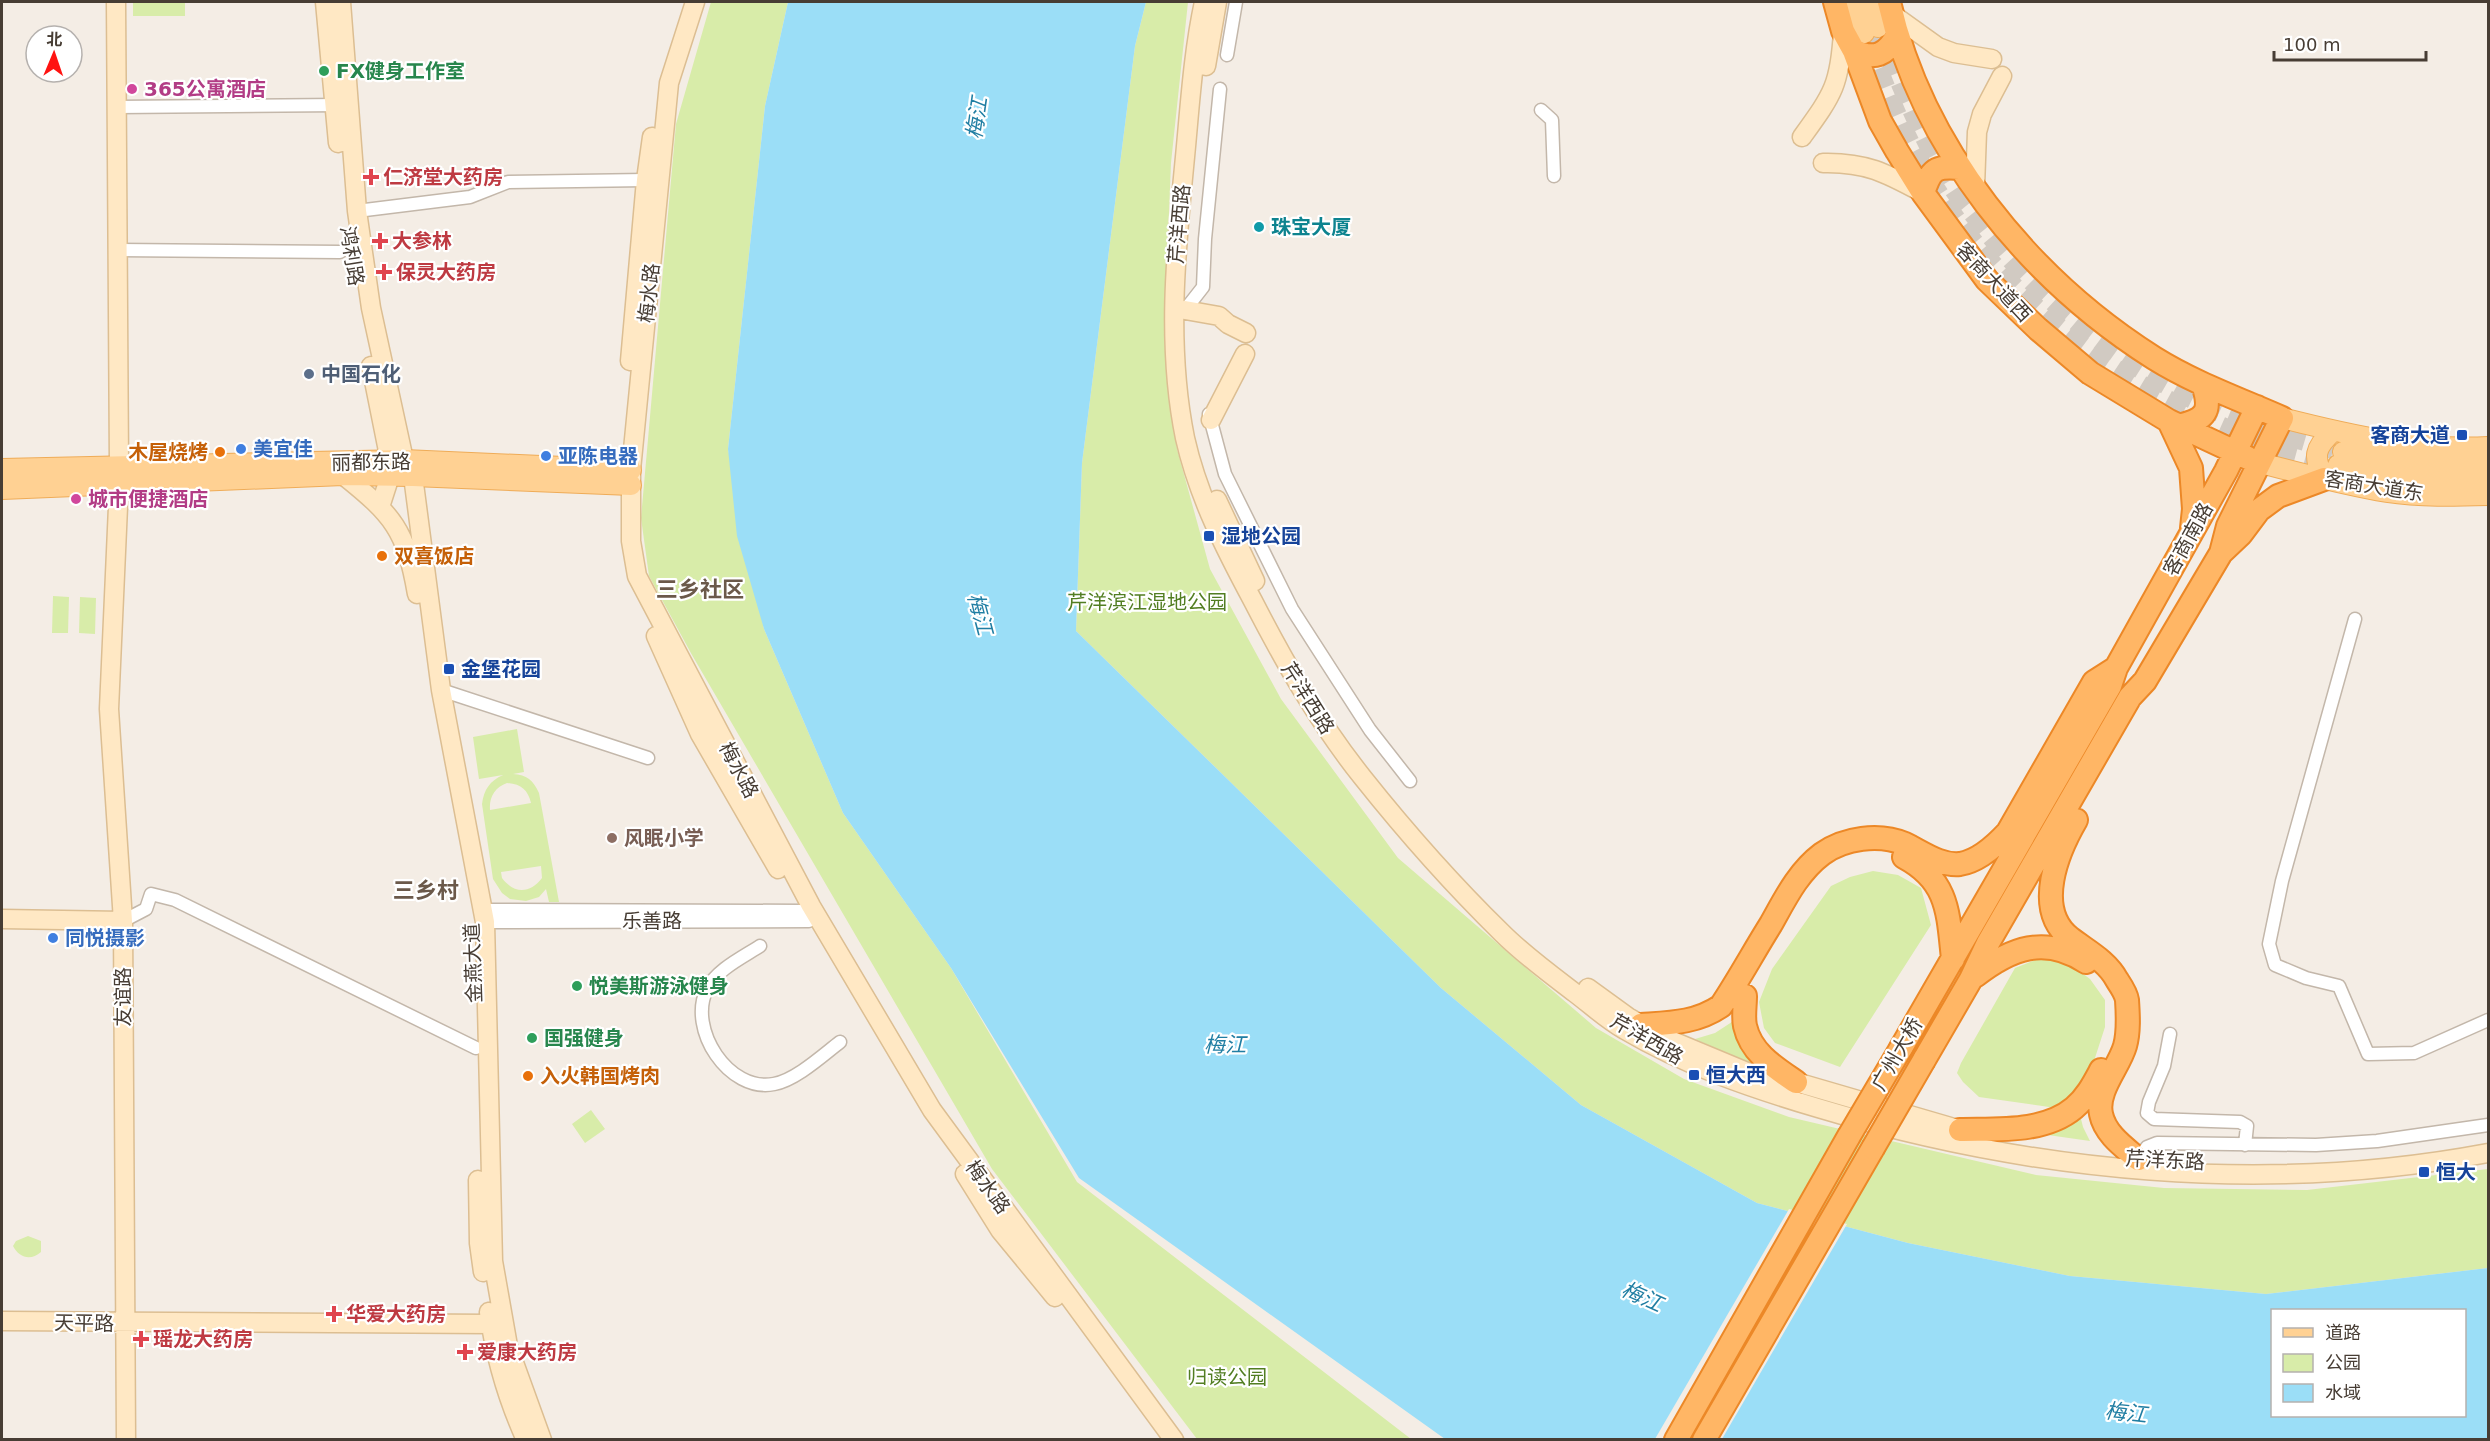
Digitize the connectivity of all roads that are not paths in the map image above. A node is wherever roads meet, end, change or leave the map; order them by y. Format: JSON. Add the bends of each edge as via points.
{"nodes":[{"id":1,"x":116,"y":2,"type":"edge"},
{"id":2,"x":326,"y":2,"type":"edge"},
{"id":3,"x":341,"y":2,"type":"edge"},
{"id":4,"x":684,"y":2,"type":"edge"},
{"id":5,"x":695,"y":2,"type":"edge"},
{"id":6,"x":1204,"y":2,"type":"edge"},
{"id":7,"x":1217,"y":2,"type":"edge"},
{"id":8,"x":1236,"y":2,"type":"edge"},
{"id":9,"x":1835,"y":2,"type":"edge"},
{"id":10,"x":1856,"y":2,"type":"edge"},
{"id":11,"x":1870,"y":2,"type":"edge"},
{"id":12,"x":1874,"y":28,"type":"edge"},
{"id":13,"x":1227,"y":55,"type":"dead end"},
{"id":14,"x":1992,"y":59,"type":"dead end"},
{"id":15,"x":2002,"y":76,"type":"dead end"},
{"id":16,"x":1220,"y":89,"type":"dead end"},
{"id":17,"x":341,"y":105,"type":"junction"},
{"id":18,"x":117,"y":106,"type":"junction"},
{"id":19,"x":1541,"y":110,"type":"dead end"},
{"id":20,"x":1802,"y":137,"type":"dead end"},
{"id":21,"x":1823,"y":163,"type":"dead end"},
{"id":22,"x":1960,"y":168,"type":"junction"},
{"id":23,"x":1554,"y":176,"type":"dead end"},
{"id":24,"x":646,"y":180,"type":"junction"},
{"id":25,"x":1975,"y":187,"type":"junction"},
{"id":26,"x":1923,"y":193,"type":"junction"},
{"id":27,"x":357,"y":211,"type":"junction"},
{"id":28,"x":118,"y":250,"type":"junction"},
{"id":29,"x":340,"y":252,"type":"dead end"},
{"id":30,"x":1185,"y":310,"type":"junction"},
{"id":31,"x":1246,"y":333,"type":"dead end"},
{"id":32,"x":1245,"y":354,"type":"dead end"},
{"id":33,"x":2203,"y":384,"type":"junction"},
{"id":34,"x":2258,"y":407,"type":"junction"},
{"id":35,"x":1209,"y":414,"type":"joint"},
{"id":36,"x":2282,"y":418,"type":"junction"},
{"id":37,"x":2174,"y":424,"type":"junction"},
{"id":38,"x":2333,"y":431,"type":"junction"},
{"id":39,"x":2488,"y":447,"type":"edge"},
{"id":40,"x":2235,"y":453,"type":"junction"},
{"id":41,"x":2261,"y":463,"type":"junction"},
{"id":42,"x":2335,"y":466,"type":"junction"},
{"id":43,"x":2488,"y":466,"type":"edge"},
{"id":44,"x":399,"y":468,"type":"junction"},
{"id":45,"x":2,"y":469,"type":"edge"},
{"id":46,"x":119,"y":475,"type":"junction"},
{"id":47,"x":343,"y":476,"type":"junction"},
{"id":48,"x":627,"y":478,"type":"junction"},
{"id":49,"x":2488,"y":480,"type":"edge"},
{"id":50,"x":2,"y":489,"type":"edge"},
{"id":51,"x":2488,"y":495,"type":"edge"},
{"id":52,"x":380,"y":507,"type":"junction"},
{"id":53,"x":420,"y":529,"type":"junction"},
{"id":54,"x":2192,"y":533,"type":"junction"},
{"id":55,"x":401,"y":534,"type":"junction"},
{"id":56,"x":2221,"y":553,"type":"junction"},
{"id":57,"x":2355,"y":619,"type":"dead end"},
{"id":58,"x":2115,"y":668,"type":"junction"},
{"id":59,"x":2145,"y":681,"type":"junction"},
{"id":60,"x":441,"y":690,"type":"junction"},
{"id":61,"x":648,"y":758,"type":"dead end"},
{"id":62,"x":1410,"y":781,"type":"dead end"},
{"id":63,"x":810,"y":913,"type":"junction"},
{"id":64,"x":484,"y":916,"type":"junction"},
{"id":65,"x":2,"y":919,"type":"edge"},
{"id":66,"x":123,"y":921,"type":"junction"},
{"id":67,"x":760,"y":946,"type":"dead end"},
{"id":68,"x":1953,"y":959,"type":"junction"},
{"id":69,"x":1971,"y":979,"type":"junction"},
{"id":70,"x":1745,"y":996,"type":"junction"},
{"id":71,"x":2488,"y":1020,"type":"edge"},
{"id":72,"x":1648,"y":1034,"type":"junction"},
{"id":73,"x":2170,"y":1034,"type":"dead end"},
{"id":74,"x":840,"y":1042,"type":"dead end"},
{"id":75,"x":476,"y":1048,"type":"junction"},
{"id":76,"x":1796,"y":1082,"type":"junction"},
{"id":77,"x":2090,"y":1091,"type":"junction"},
{"id":78,"x":1848,"y":1098,"type":"joint"},
{"id":79,"x":1872,"y":1124,"type":"joint"},
{"id":80,"x":2488,"y":1125,"type":"edge"},
{"id":81,"x":1960,"y":1130,"type":"junction"},
{"id":82,"x":2488,"y":1142,"type":"edge"},
{"id":83,"x":2245,"y":1145,"type":"junction"},
{"id":84,"x":2488,"y":1153,"type":"edge"},
{"id":85,"x":2129,"y":1162,"type":"junction"},
{"id":86,"x":2,"y":1322,"type":"edge"},
{"id":87,"x":126,"y":1324,"type":"junction"},
{"id":88,"x":491,"y":1324,"type":"junction"},
{"id":89,"x":126,"y":1440,"type":"edge"},
{"id":90,"x":525,"y":1440,"type":"edge"},
{"id":91,"x":542,"y":1440,"type":"edge"},
{"id":92,"x":1160,"y":1440,"type":"edge"},
{"id":93,"x":1174,"y":1440,"type":"edge"},
{"id":94,"x":1677,"y":1440,"type":"edge"},
{"id":95,"x":1704,"y":1440,"type":"edge"}],
"edges":[{"from":1,"to":18,"type":"main road","name":"友谊路"},
{"from":2,"to":17,"type":"main road","name":"鸿利路"},
{"from":3,"to":17,"type":"main road","name":"鸿利路"},
{"from":4,"to":24,"type":"main road","name":"梅水路","via":[[660,83]]},
{"from":5,"to":48,"type":"main road","name":"梅水路","via":[[669,83]]},
{"from":6,"to":72,"type":"main road","name":"芹洋西路","via":[[1195,54],[1177,238],[1174,331],[1186,441],[1210,514],[1280,654],[1312,708],[1401,825],[1505,936],[1613,1022]]},
{"from":7,"to":30,"type":"main road","name":"芹洋西路","via":[[1206,58],[1188,235]]},
{"from":8,"to":13,"type":"street"},
{"from":9,"to":12,"type":"highway","name":"客商大道西"},
{"from":10,"to":12,"type":"main road"},
{"from":11,"to":12,"type":"main road"},
{"from":12,"to":14,"type":"main road","via":[[1954,53]]},
{"from":12,"to":20,"type":"main road","via":[[1841,67],[1833,92]]},
{"from":12,"to":22,"type":"highway"},
{"from":12,"to":26,"type":"highway","name":"客商大道西","via":[[1880,121]]},
{"from":15,"to":25,"type":"main road","via":[[1977,132]]},
{"from":16,"to":30,"type":"street","via":[[1203,287]]},
{"from":17,"to":18,"type":"street"},
{"from":17,"to":27,"type":"main road","name":"鸿利路"},
{"from":17,"to":44,"type":"main road","name":"鸿利路","via":[[347,223],[358,297]]},
{"from":18,"to":28,"type":"main road","name":"友谊路"},
{"from":19,"to":23,"type":"street","via":[[1552,120]]},
{"from":21,"to":26,"type":"main road","via":[[1848,162],[1883,171]]},
{"from":22,"to":25,"type":"highway"},
{"from":22,"to":26,"type":"highway","via":[[1934,170]]},
{"from":24,"to":27,"type":"street","via":[[508,182],[470,197]]},
{"from":24,"to":48,"type":"main road","name":"梅水路","via":[[623,429]]},
{"from":25,"to":33,"type":"highway","via":[[2045,270],[2095,316],[2155,358]]},
{"from":26,"to":37,"type":"highway","name":"客商大道西","via":[[1987,280],[2038,329],[2090,373]]},
{"from":27,"to":44,"type":"main road","name":"鸿利路"},
{"from":28,"to":29,"type":"street"},
{"from":28,"to":46,"type":"main road","name":"友谊路"},
{"from":30,"to":31,"type":"main road","via":[[1219,316]]},
{"from":30,"to":72,"type":"main road","name":"芹洋西路","via":[[1190,399],[1205,469],[1295,661],[1352,746],[1434,846],[1499,915],[1569,975]]},
{"from":32,"to":35,"type":"main road"},
{"from":33,"to":34,"type":"highway"},
{"from":33,"to":37,"type":"highway","via":[[2207,397],[2205,413],[2200,419]]},
{"from":34,"to":36,"type":"highway"},
{"from":34,"to":40,"type":"highway","name":"客商南路"},
{"from":35,"to":62,"type":"street","via":[[1225,474],[1292,609],[1370,730]]},
{"from":36,"to":38,"type":"main road"},
{"from":36,"to":41,"type":"highway","name":"客商南路"},
{"from":37,"to":40,"type":"highway","name":"客商大道西"},
{"from":37,"to":54,"type":"highway","via":[[2192,468]]},
{"from":38,"to":39,"type":"main road","via":[[2414,444]]},
{"from":38,"to":42,"type":"main road","via":[[2317,449],[2316,458]]},
{"from":40,"to":41,"type":"highway","name":"客商大道西"},
{"from":40,"to":54,"type":"highway","name":"客商南路"},
{"from":41,"to":42,"type":"main road","name":"客商大道东"},
{"from":41,"to":56,"type":"highway","name":"客商南路","via":[[2228,526]]},
{"from":42,"to":43,"type":"main road","via":[[2390,460]]},
{"from":42,"to":49,"type":"main road","via":[[2391,476]]},
{"from":42,"to":51,"type":"main road","name":"客商大道东","via":[[2389,492]]},
{"from":42,"to":56,"type":"highway","via":[[2259,510]]},
{"from":44,"to":46,"type":"main road","name":"丽都东路"},
{"from":44,"to":47,"type":"main road","name":"丽都东路"},
{"from":44,"to":48,"type":"main road","name":"丽都东路"},
{"from":44,"to":52,"type":"main road","name":"鸿利路"},
{"from":44,"to":53,"type":"main road","name":"金燕大道"},
{"from":45,"to":46,"type":"main road","name":"丽都东路"},
{"from":46,"to":47,"type":"main road","name":"丽都东路"},
{"from":46,"to":50,"type":"main road","name":"丽都东路"},
{"from":46,"to":66,"type":"main road","name":"友谊路","via":[[109,709]]},
{"from":47,"to":52,"type":"main road","name":"金燕大道"},
{"from":48,"to":63,"type":"main road","name":"梅水路","via":[[623,556],[626,572],[700,734]]},
{"from":52,"to":55,"type":"main road","name":"金燕大道"},
{"from":53,"to":55,"type":"main road"},
{"from":53,"to":60,"type":"main road","name":"金燕大道"},
{"from":54,"to":58,"type":"highway","name":"客商南路"},
{"from":55,"to":75,"type":"main road","name":"金燕大道","via":[[411,562],[470,897]]},
{"from":56,"to":59,"type":"highway","name":"客商南路"},
{"from":57,"to":71,"type":"street","via":[[2282,881],[2270,944],[2275,965],[2339,986],[2368,1054],[2414,1053]]},
{"from":58,"to":68,"type":"highway","name":"广州大桥","via":[[2110,686]]},
{"from":58,"to":72,"type":"highway","via":[[2094,682],[2008,832],[1996,845],[1960,864],[1941,862],[1902,843],[1879,838],[1838,845],[1822,854],[1793,886],[1721,1006],[1706,1016]]},
{"from":59,"to":69,"type":"highway","name":"广州大桥","via":[[2130,697]]},
{"from":59,"to":85,"type":"highway","via":[[2141,707],[2065,840],[2050,891],[2056,919],[2067,936],[2111,969],[2127,997],[2125,1046],[2101,1101],[2101,1114]]},
{"from":60,"to":61,"type":"street"},
{"from":60,"to":64,"type":"main road","name":"金燕大道"},
{"from":63,"to":64,"type":"street","name":"乐善路"},
{"from":63,"to":92,"type":"main road","name":"梅水路","via":[[1000,1230],[1119,1376]]},
{"from":63,"to":93,"type":"main road","name":"梅水路","via":[[932,1110]]},
{"from":64,"to":91,"type":"main road","name":"金燕大道","via":[[492,1262],[508,1346]]},
{"from":65,"to":66,"type":"main road"},
{"from":66,"to":75,"type":"street","via":[[146,909],[151,894],[175,900]]},
{"from":66,"to":87,"type":"main road","name":"友谊路"},
{"from":67,"to":74,"type":"street","via":[[723,971],[707,988],[701,1007],[704,1030],[721,1062],[760,1085],[776,1084],[809,1066]]},
{"from":68,"to":70,"type":"highway","via":[[1945,900],[1929,875],[1901,856],[1860,851],[1822,870],[1805,888]]},
{"from":68,"to":94,"type":"highway","name":"广州大桥","bridge":true},
{"from":69,"to":77,"type":"highway","via":[[1994,961],[2031,947],[2074,954],[2091,965],[2105,982],[2117,1014],[2111,1049]]},
{"from":69,"to":95,"type":"highway","name":"广州大桥","bridge":true},
{"from":70,"to":72,"type":"highway","via":[[1725,1018],[1708,1028],[1689,1034]]},
{"from":70,"to":76,"type":"highway","via":[[1745,1025],[1754,1047],[1765,1061]]},
{"from":72,"to":76,"type":"main road","name":"芹洋西路","via":[[1759,1077]]},
{"from":72,"to":79,"type":"main road","name":"芹洋西路","via":[[1686,1062],[1744,1086]]},
{"from":73,"to":83,"type":"street","via":[[2164,1066],[2147,1113],[2154,1119],[2240,1122],[2247,1126]]},
{"from":75,"to":88,"type":"main road","name":"金燕大道","via":[[479,1243]]},
{"from":76,"to":78,"type":"main road","name":"芹洋西路"},
{"from":77,"to":81,"type":"highway","via":[[2074,1108],[2035,1126]]},
{"from":77,"to":85,"type":"highway","via":[[2087,1111],[2091,1125]]},
{"from":78,"to":81,"type":"main road","name":"芹洋东路"},
{"from":79,"to":85,"type":"main road","name":"芹洋东路","via":[[2073,1165]]},
{"from":80,"to":83,"type":"street","via":[[2377,1141]]},
{"from":81,"to":85,"type":"main road","name":"芹洋东路"},
{"from":82,"to":85,"type":"main road","name":"芹洋东路","via":[[2376,1158],[2315,1162]]},
{"from":83,"to":85,"type":"street","via":[[2157,1143],[2147,1146]]},
{"from":84,"to":85,"type":"main road","name":"芹洋东路","via":[[2380,1169],[2312,1174],[2228,1174]]},
{"from":86,"to":87,"type":"main road","name":"天平路"},
{"from":87,"to":88,"type":"main road","name":"天平路"},
{"from":87,"to":89,"type":"main road","name":"友谊路"},
{"from":88,"to":90,"type":"main road","name":"金燕大道","via":[[509,1402]]}]}
